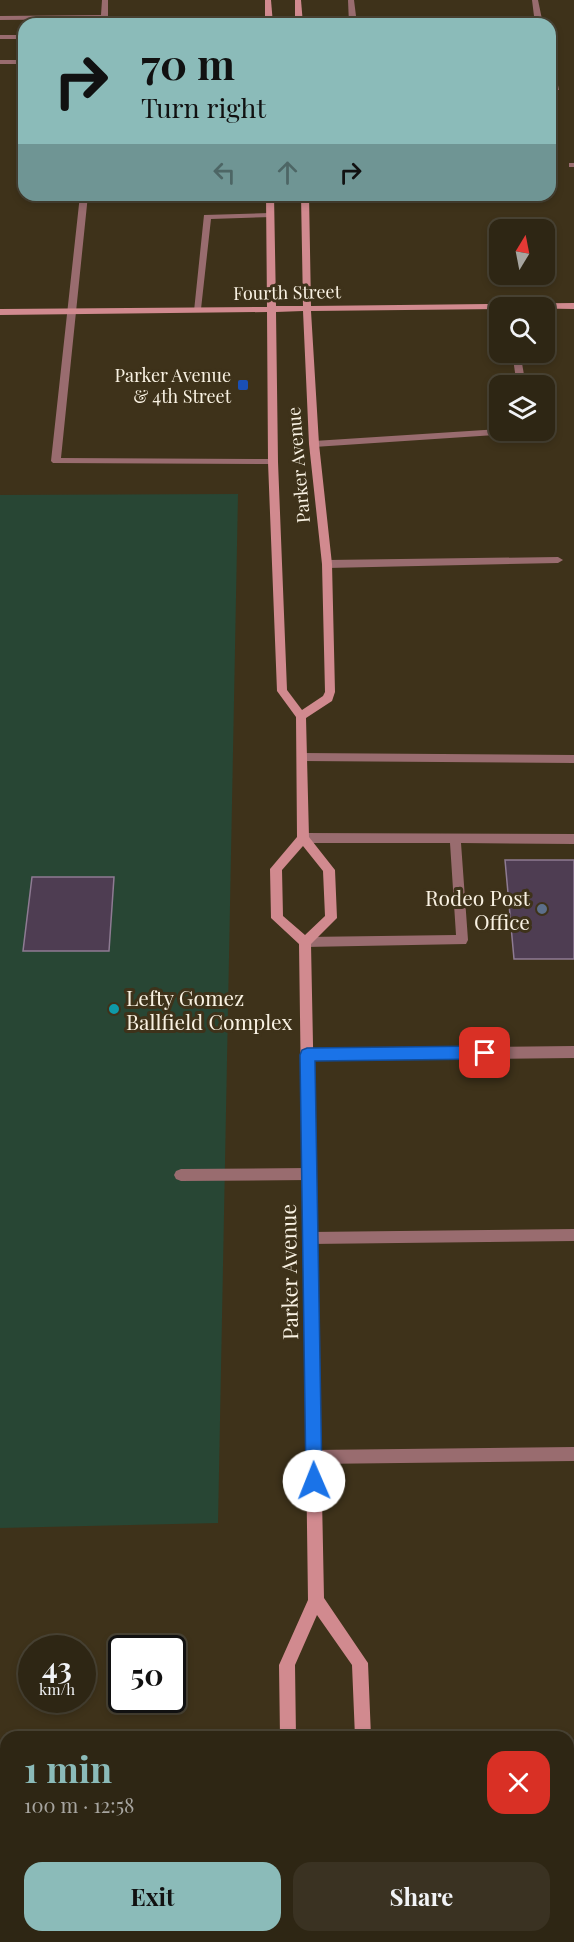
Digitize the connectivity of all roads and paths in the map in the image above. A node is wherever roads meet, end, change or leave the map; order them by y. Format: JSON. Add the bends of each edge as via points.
{"nodes":[{"id":1,"x":105,"y":0,"type":"edge"},
{"id":2,"x":268,"y":0,"type":"edge"},
{"id":3,"x":298,"y":0,"type":"edge"},
{"id":4,"x":351,"y":0,"type":"edge"},
{"id":5,"x":535,"y":0,"type":"edge"},
{"id":6,"x":0,"y":18,"type":"edge"},
{"id":7,"x":104,"y":18,"type":"edge"},
{"id":8,"x":269,"y":18,"type":"edge"},
{"id":9,"x":299,"y":18,"type":"edge"},
{"id":10,"x":352,"y":18,"type":"edge"},
{"id":11,"x":538,"y":18,"type":"edge"},
{"id":12,"x":18,"y":19,"type":"edge"},
{"id":13,"x":0,"y":37,"type":"edge"},
{"id":14,"x":18,"y":37,"type":"edge"},
{"id":15,"x":0,"y":62,"type":"edge"},
{"id":16,"x":18,"y":62,"type":"edge"},
{"id":17,"x":83,"y":201,"type":"edge"},
{"id":18,"x":270,"y":201,"type":"edge"},
{"id":19,"x":305,"y":201,"type":"edge"},
{"id":20,"x":270,"y":215,"type":"junction"},
{"id":21,"x":555,"y":306,"type":"edge"},
{"id":22,"x":574,"y":306,"type":"edge"},
{"id":23,"x":489,"y":307,"type":"edge"},
{"id":24,"x":308,"y":308,"type":"junction"},
{"id":25,"x":197,"y":309,"type":"junction"},
{"id":26,"x":270,"y":309,"type":"junction"},
{"id":27,"x":71,"y":311,"type":"junction"},
{"id":28,"x":0,"y":312,"type":"edge"},
{"id":29,"x":489,"y":432,"type":"edge"},
{"id":30,"x":314,"y":444,"type":"junction"},
{"id":31,"x":273,"y":462,"type":"junction"},
{"id":32,"x":558,"y":560,"type":"dead end"},
{"id":33,"x":327,"y":564,"type":"junction"},
{"id":34,"x":301,"y":716,"type":"junction"},
{"id":35,"x":302,"y":757,"type":"junction"},
{"id":36,"x":574,"y":759,"type":"edge"},
{"id":37,"x":303,"y":838,"type":"junction"},
{"id":38,"x":455,"y":839,"type":"junction"},
{"id":39,"x":574,"y":839,"type":"edge"},
{"id":40,"x":305,"y":942,"type":"junction"},
{"id":41,"x":574,"y":1052,"type":"edge"},
{"id":42,"x":307,"y":1055,"type":"junction"},
{"id":43,"x":309,"y":1174,"type":"junction"},
{"id":44,"x":181,"y":1175,"type":"dead end"},
{"id":45,"x":574,"y":1235,"type":"edge"},
{"id":46,"x":310,"y":1238,"type":"junction"},
{"id":47,"x":574,"y":1454,"type":"edge"},
{"id":48,"x":314,"y":1457,"type":"junction"},
{"id":49,"x":316,"y":1600,"type":"junction"},
{"id":50,"x":288,"y":1731,"type":"edge"},
{"id":51,"x":363,"y":1731,"type":"edge"}],
"edges":[{"from":1,"to":7,"type":"lane"},
{"from":2,"to":8,"type":"main road"},
{"from":3,"to":9,"type":"main road"},
{"from":4,"to":10,"type":"lane"},
{"from":5,"to":11,"type":"lane"},
{"from":6,"to":12,"type":"lane"},
{"from":13,"to":14,"type":"lane"},
{"from":15,"to":16,"type":"lane"},
{"from":17,"to":27,"type":"lane"},
{"from":18,"to":20,"type":"main road","name":"Parker Avenue"},
{"from":19,"to":24,"type":"main road","name":"Parker Avenue"},
{"from":20,"to":25,"type":"lane","via":[[207,217]]},
{"from":20,"to":26,"type":"main road","name":"Parker Avenue"},
{"from":21,"to":22,"type":"main road","name":"Fourth Street"},
{"from":23,"to":24,"type":"main road","name":"Fourth Street"},
{"from":24,"to":26,"type":"main road","name":"Fourth Street"},
{"from":24,"to":30,"type":"main road","name":"Parker Avenue"},
{"from":25,"to":26,"type":"main road","name":"Fourth Street"},
{"from":25,"to":27,"type":"main road","name":"Fourth Street"},
{"from":26,"to":31,"type":"main road","name":"Parker Avenue"},
{"from":27,"to":28,"type":"main road","name":"Fourth Street"},
{"from":27,"to":31,"type":"lane","via":[[56,461]]},
{"from":29,"to":30,"type":"lane"},
{"from":30,"to":33,"type":"main road","name":"Parker Avenue"},
{"from":31,"to":34,"type":"main road","name":"Parker Avenue","via":[[282,691]]},
{"from":32,"to":33,"type":"lane"},
{"from":33,"to":34,"type":"main road","name":"Parker Avenue","via":[[330,692],[328,698]]},
{"from":34,"to":35,"type":"main road"},
{"from":35,"to":36,"type":"lane"},
{"from":35,"to":37,"type":"main road"},
{"from":37,"to":38,"type":"lane"},
{"from":37,"to":40,"type":"main road","via":[[329,870],[331,918]]},
{"from":37,"to":40,"type":"main road","via":[[276,869],[277,918]]},
{"from":38,"to":39,"type":"lane"},
{"from":38,"to":40,"type":"lane","via":[[462,940]]},
{"from":40,"to":42,"type":"main road","name":"Parker Avenue"},
{"from":41,"to":42,"type":"lane"},
{"from":42,"to":43,"type":"main road","name":"Parker Avenue"},
{"from":43,"to":44,"type":"lane"},
{"from":43,"to":46,"type":"main road","name":"Parker Avenue"},
{"from":45,"to":46,"type":"lane"},
{"from":46,"to":48,"type":"main road","name":"Parker Avenue"},
{"from":47,"to":48,"type":"lane"},
{"from":48,"to":49,"type":"main road","name":"Parker Avenue"},
{"from":49,"to":50,"type":"main road","name":"Parker Avenue","via":[[287,1665]]},
{"from":49,"to":51,"type":"main road","via":[[360,1663]]}]}
